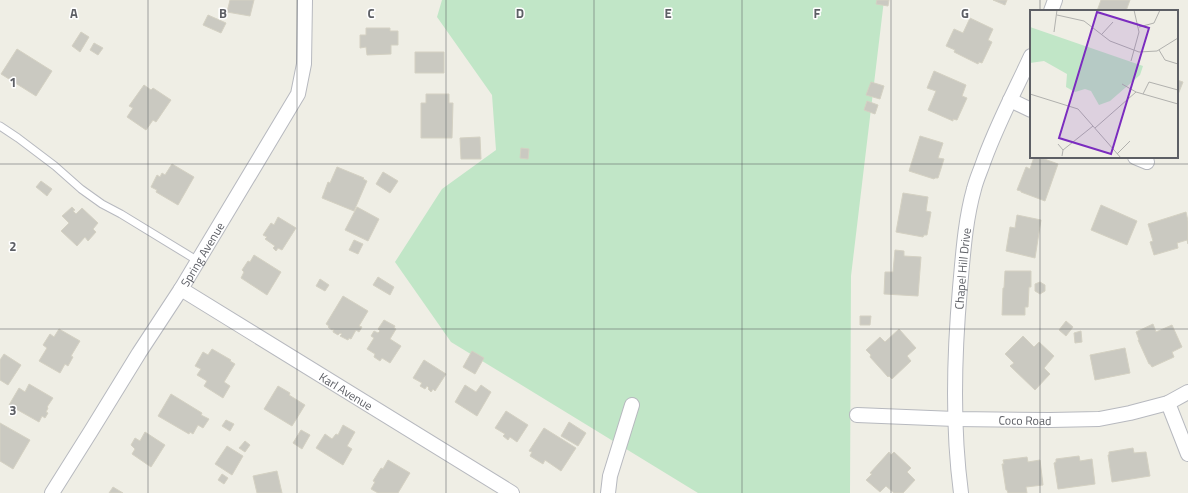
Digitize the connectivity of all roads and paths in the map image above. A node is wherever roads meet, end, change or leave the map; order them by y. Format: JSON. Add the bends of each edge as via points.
{"nodes":[{"id":1,"x":305,"y":0,"type":"edge"},
{"id":2,"x":1055,"y":0,"type":"edge"},
{"id":3,"x":1051,"y":10,"type":"edge"},
{"id":4,"x":1030,"y":58,"type":"edge"},
{"id":5,"x":1010,"y":100,"type":"junction"},
{"id":6,"x":1030,"y":110,"type":"edge"},
{"id":7,"x":0,"y":126,"type":"edge"},
{"id":8,"x":198,"y":261,"type":"junction"},
{"id":9,"x":181,"y":289,"type":"junction"},
{"id":10,"x":1188,"y":392,"type":"edge"},
{"id":11,"x":1168,"y":403,"type":"junction"},
{"id":12,"x":632,"y":405,"type":"dead end"},
{"id":13,"x":857,"y":415,"type":"dead end"},
{"id":14,"x":955,"y":419,"type":"junction"},
{"id":15,"x":1188,"y":454,"type":"edge"},
{"id":16,"x":52,"y":493,"type":"edge"},
{"id":17,"x":512,"y":493,"type":"edge"},
{"id":18,"x":608,"y":493,"type":"edge"},
{"id":19,"x":962,"y":493,"type":"edge"}],
"edges":[{"from":1,"to":8,"type":"street","name":"Spring Avenue","via":[[304,64],[298,94]]},
{"from":2,"to":3,"type":"street"},
{"from":4,"to":5,"type":"street","name":"Chapel Hill Drive"},
{"from":5,"to":6,"type":"street"},
{"from":5,"to":14,"type":"street","name":"Chapel Hill Drive","via":[[989,144],[974,189],[966,232],[956,347]]},
{"from":7,"to":8,"type":"lane","via":[[102,204]]},
{"from":8,"to":9,"type":"street","name":"Spring Avenue"},
{"from":9,"to":16,"type":"street","name":"Spring Avenue"},
{"from":9,"to":17,"type":"street","name":"Karl Avenue"},
{"from":10,"to":11,"type":"street","name":"Coco Road"},
{"from":11,"to":14,"type":"street","name":"Coco Road","via":[[1099,419]]},
{"from":11,"to":15,"type":"street"},
{"from":12,"to":18,"type":"street","via":[[610,476]]},
{"from":13,"to":14,"type":"street","name":"Coco Road"},
{"from":14,"to":19,"type":"street","name":"Chapel Hill Drive"}]}
